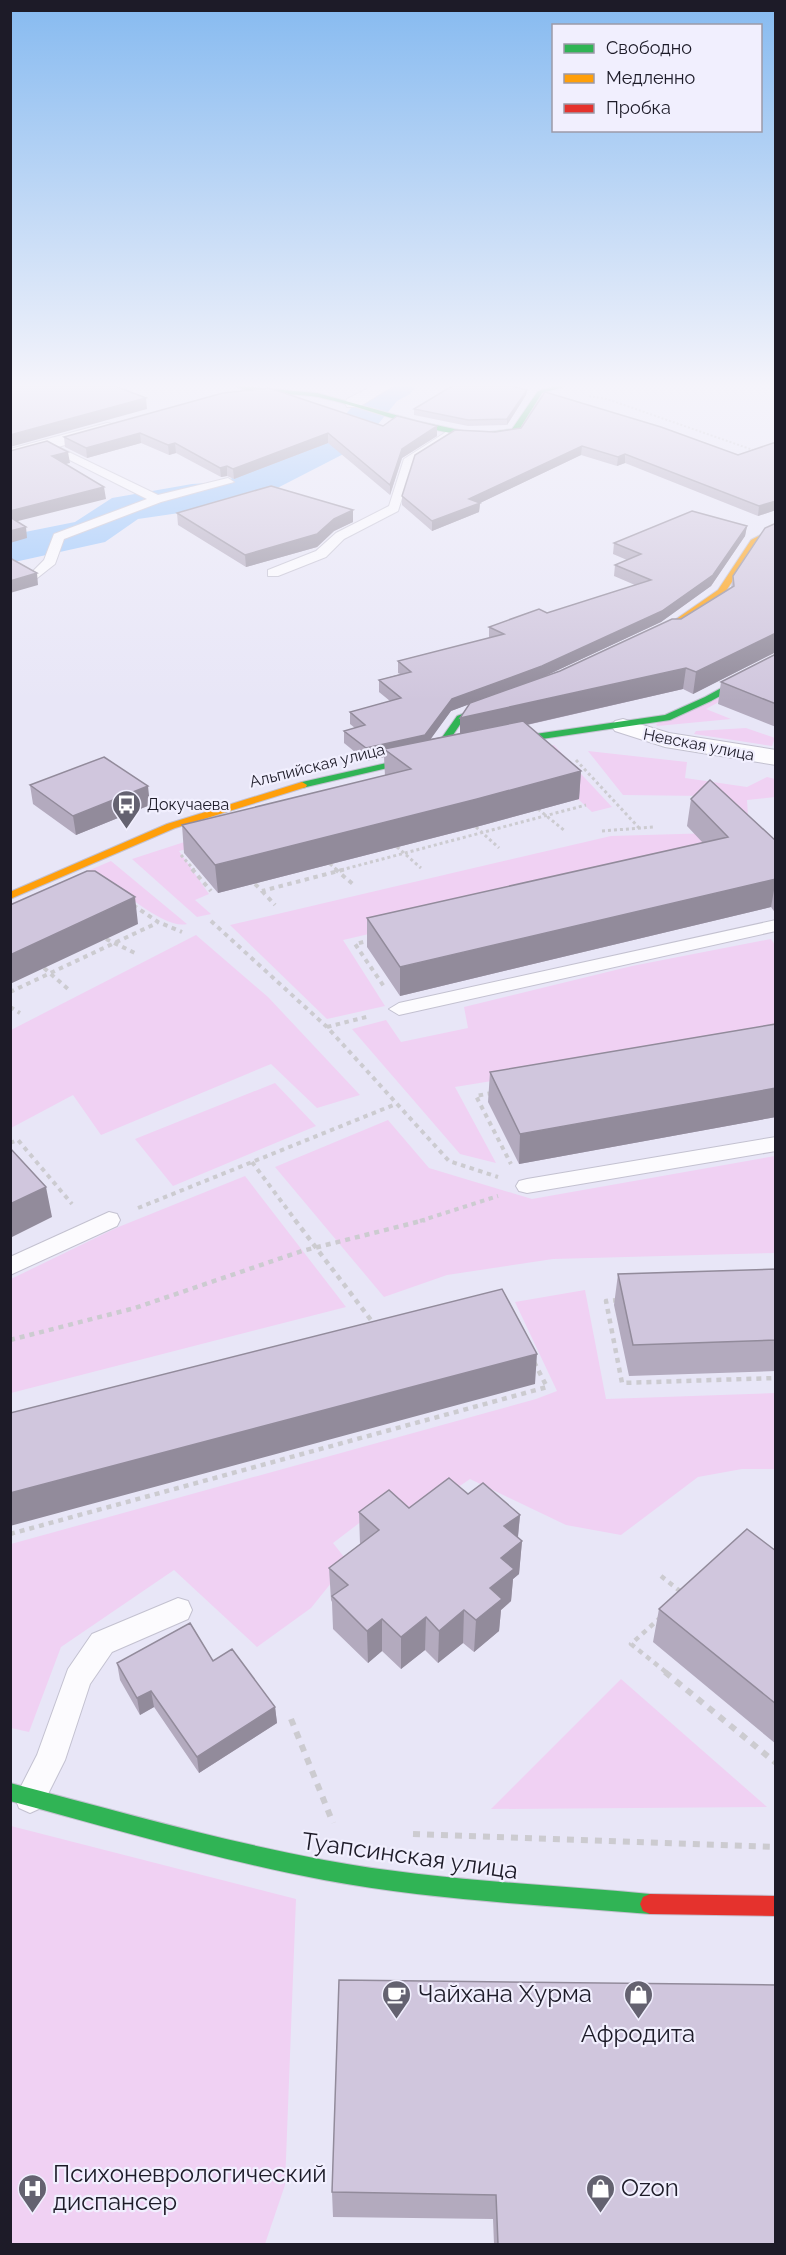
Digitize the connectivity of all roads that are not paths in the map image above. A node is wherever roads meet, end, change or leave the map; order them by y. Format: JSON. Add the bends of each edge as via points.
{"nodes":[{"id":1,"x":141,"y":491,"type":"edge"},
{"id":2,"x":189,"y":491,"type":"edge"},
{"id":3,"x":399,"y":491,"type":"edge"},
{"id":4,"x":157,"y":499,"type":"junction"},
{"id":5,"x":776,"y":529,"type":"edge"},
{"id":6,"x":273,"y":573,"type":"dead end"},
{"id":7,"x":36,"y":575,"type":"edge"},
{"id":8,"x":725,"y":602,"type":"edge"},
{"id":9,"x":645,"y":640,"type":"joint"},
{"id":10,"x":776,"y":661,"type":"edge"},
{"id":11,"x":520,"y":696,"type":"edge"},
{"id":12,"x":623,"y":726,"type":"junction"},
{"id":13,"x":479,"y":746,"type":"edge"},
{"id":14,"x":457,"y":750,"type":"edge"},
{"id":15,"x":435,"y":754,"type":"junction"},
{"id":16,"x":776,"y":758,"type":"edge"},
{"id":17,"x":10,"y":896,"type":"edge"},
{"id":18,"x":776,"y":925,"type":"edge"},
{"id":19,"x":399,"y":1009,"type":"road end"},
{"id":20,"x":776,"y":1144,"type":"edge"},
{"id":21,"x":521,"y":1179,"type":"road end"},
{"id":22,"x":109,"y":1220,"type":"road end"},
{"id":23,"x":10,"y":1267,"type":"edge"},
{"id":24,"x":178,"y":1610,"type":"dead end"},
{"id":25,"x":20,"y":1795,"type":"edge"},
{"id":26,"x":776,"y":1906,"type":"edge"}],
"edges":[{"from":1,"to":4,"type":"lane"},
{"from":2,"to":4,"type":"lane"},
{"from":3,"to":6,"type":"lane","via":[[394,508],[340,536],[321,554]]},
{"from":4,"to":7,"type":"lane","via":[[58,537],[50,561]]},
{"from":5,"to":9,"type":"street","via":[[754,542],[721,592],[670,628]]},
{"from":8,"to":9,"type":"lane","via":[[673,635]]},
{"from":10,"to":12,"type":"street","via":[[667,718]]},
{"from":11,"to":15,"type":"street","via":[[459,718]]},
{"from":12,"to":13,"type":"street"},
{"from":12,"to":16,"type":"street","name":"Невская улица","via":[[665,740]]},
{"from":14,"to":15,"type":"street","name":"Альпийская улица"},
{"from":15,"to":17,"type":"street","name":"Альпийская улица","via":[[356,770],[224,807]]},
{"from":18,"to":19,"type":"lane"},
{"from":20,"to":21,"type":"lane"},
{"from":22,"to":23,"type":"lane"},
{"from":24,"to":25,"type":"lane","via":[[102,1643],[78,1678],[50,1760]]},
{"from":25,"to":26,"type":"street","name":"Туапсинская улица","via":[[194,1841],[324,1870],[407,1883],[641,1904]]}]}
